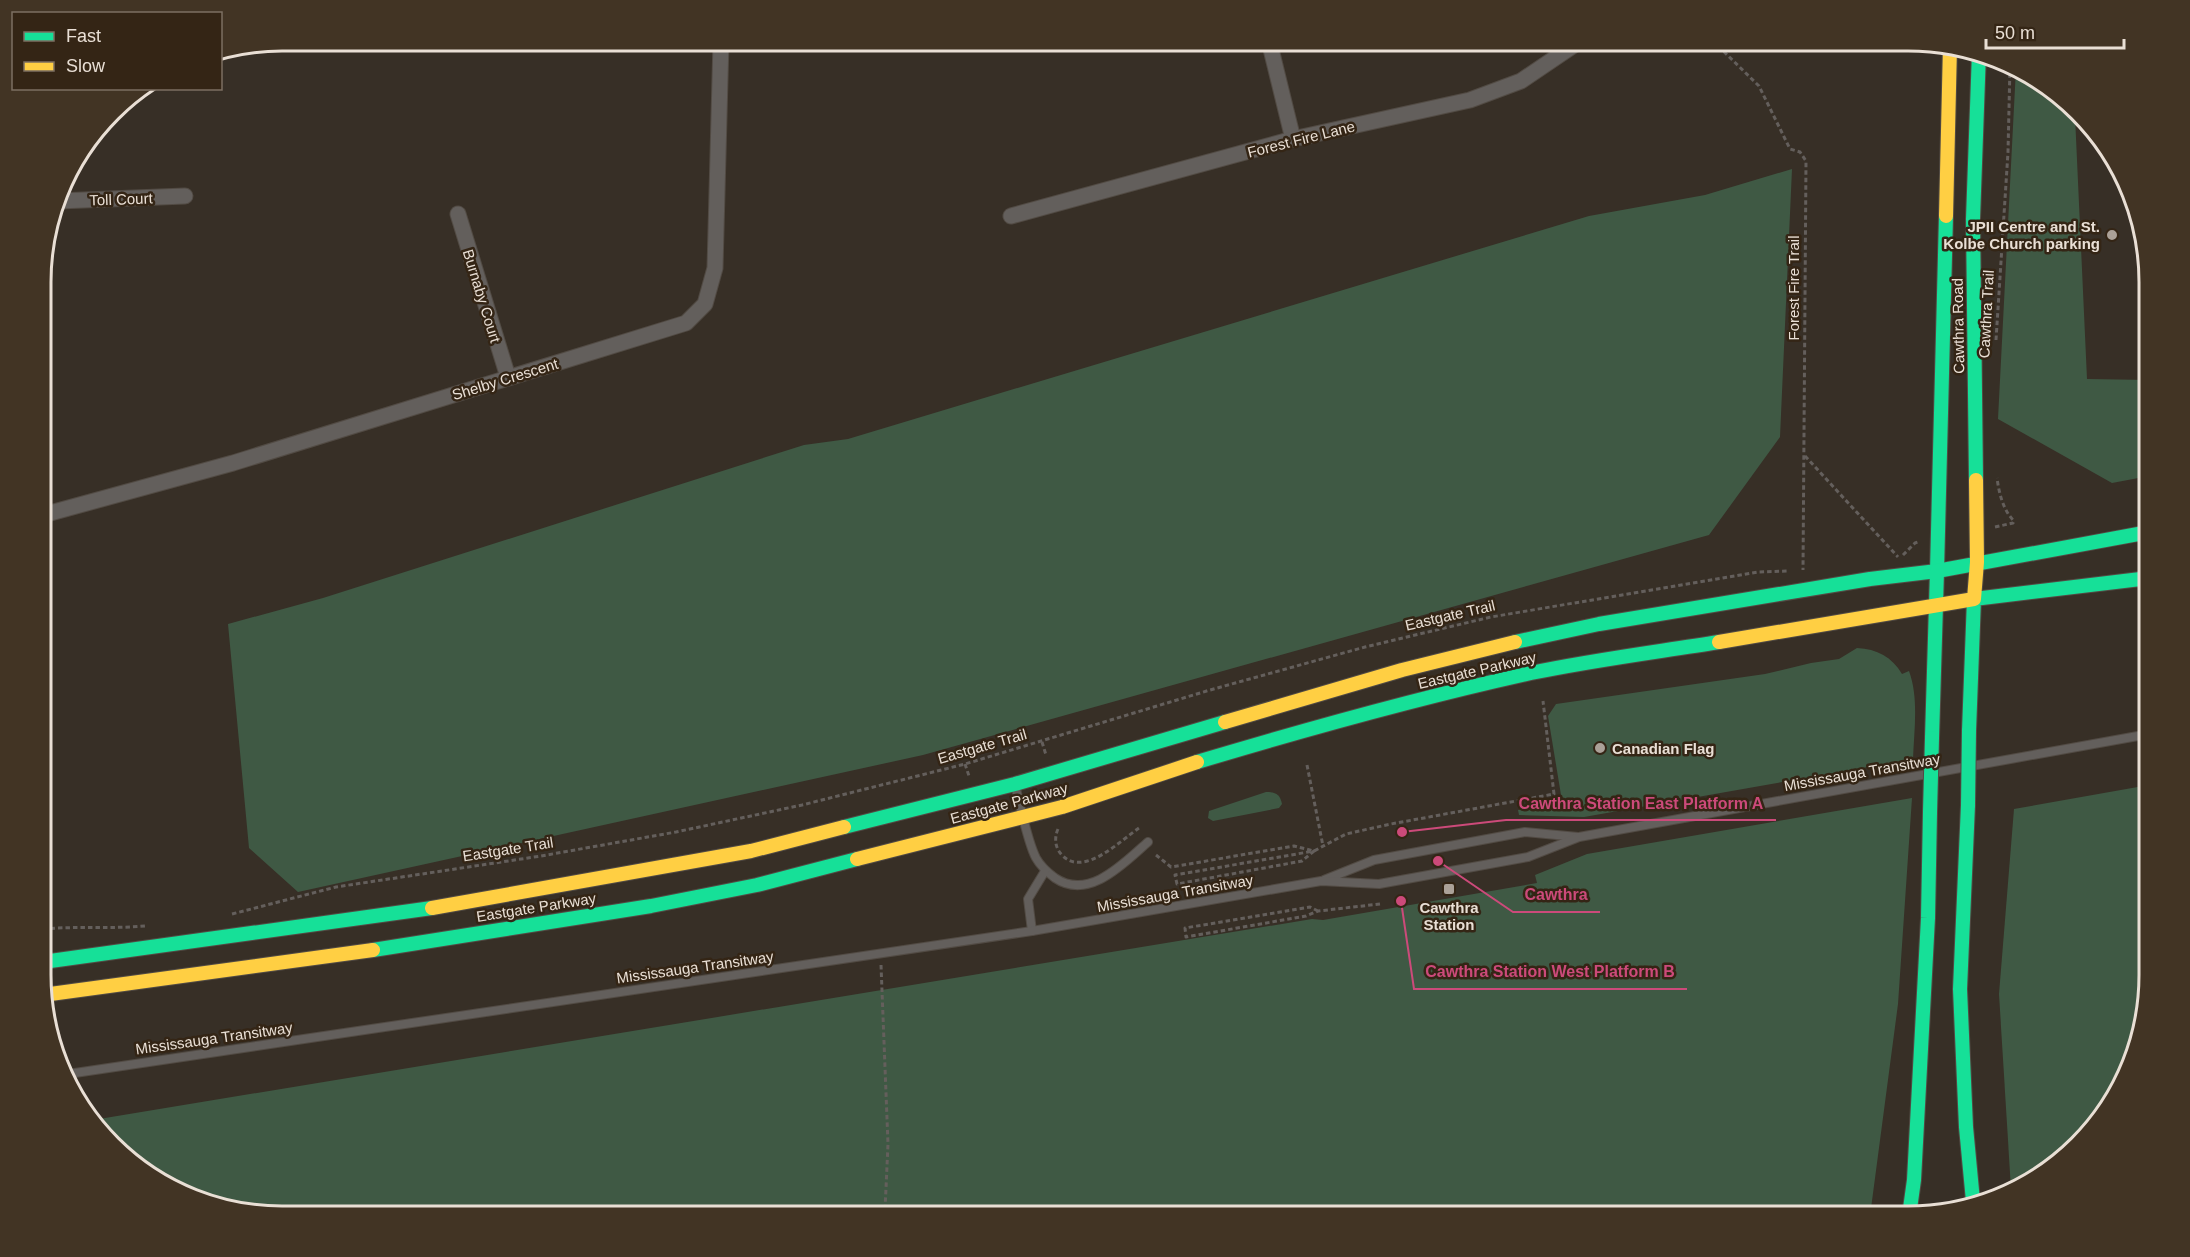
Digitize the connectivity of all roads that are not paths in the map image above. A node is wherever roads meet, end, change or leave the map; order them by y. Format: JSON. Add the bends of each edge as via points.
{"nodes":[{"id":1,"x":721,"y":51,"type":"edge"},
{"id":2,"x":1272,"y":51,"type":"edge"},
{"id":3,"x":1564,"y":51,"type":"edge"},
{"id":4,"x":1950,"y":55,"type":"edge"},
{"id":5,"x":1979,"y":62,"type":"edge"},
{"id":6,"x":1293,"y":139,"type":"junction"},
{"id":7,"x":185,"y":196,"type":"dead end"},
{"id":8,"x":66,"y":201,"type":"edge"},
{"id":9,"x":458,"y":214,"type":"dead end"},
{"id":10,"x":1011,"y":216,"type":"dead end"},
{"id":11,"x":508,"y":377,"type":"junction"},
{"id":12,"x":51,"y":513,"type":"edge"},
{"id":13,"x":2139,"y":534,"type":"edge"},
{"id":14,"x":1977,"y":562,"type":"junction"},
{"id":15,"x":1937,"y":571,"type":"junction"},
{"id":16,"x":2139,"y":579,"type":"edge"},
{"id":17,"x":1974,"y":599,"type":"junction"},
{"id":18,"x":1937,"y":607,"type":"junction"},
{"id":19,"x":2139,"y":736,"type":"edge"},
{"id":20,"x":1015,"y":784,"type":"junction"},
{"id":21,"x":1024,"y":817,"type":"junction"},
{"id":22,"x":1579,"y":837,"type":"junction"},
{"id":23,"x":1148,"y":842,"type":"dead end"},
{"id":24,"x":1045,"y":871,"type":"junction"},
{"id":25,"x":1321,"y":882,"type":"junction"},
{"id":26,"x":1032,"y":931,"type":"junction"},
{"id":27,"x":51,"y":962,"type":"edge"},
{"id":28,"x":52,"y":994,"type":"edge"},
{"id":29,"x":73,"y":1072,"type":"edge"},
{"id":30,"x":1973,"y":1197,"type":"edge"},
{"id":31,"x":1910,"y":1206,"type":"edge"}],
"edges":[{"from":1,"to":11,"type":"street","name":"Shelby Crescent","via":[[715,268],[705,304],[686,323]]},
{"from":2,"to":6,"type":"street"},
{"from":3,"to":6,"type":"street","name":"Forest Fire Lane","via":[[1521,81],[1470,100]]},
{"from":4,"to":15,"type":"main road","name":"Cawthra Road"},
{"from":5,"to":14,"type":"main road","name":"Cawthra Road","via":[[1973,219]]},
{"from":6,"to":10,"type":"street","name":"Forest Fire Lane"},
{"from":7,"to":8,"type":"street","name":"Toll Court"},
{"from":9,"to":11,"type":"street","name":"Burnaby Court"},
{"from":11,"to":12,"type":"street","name":"Shelby Crescent","via":[[233,462]]},
{"from":13,"to":14,"type":"main road","name":"Eastgate Parkway"},
{"from":14,"to":15,"type":"main road","name":"Eastgate Parkway"},
{"from":14,"to":17,"type":"main road","name":"Cawthra Road"},
{"from":15,"to":18,"type":"main road","name":"Cawthra Road"},
{"from":15,"to":20,"type":"main road","name":"Eastgate Parkway","via":[[1599,624],[1534,638],[1402,670]]},
{"from":16,"to":17,"type":"main road","name":"Eastgate Parkway"},
{"from":17,"to":18,"type":"main road","name":"Eastgate Parkway"},
{"from":17,"to":30,"type":"main road","name":"Cawthra Road","bridge":true,"via":[[1960,989]]},
{"from":18,"to":21,"type":"main road","name":"Eastgate Parkway","via":[[1522,675],[1292,734]]},
{"from":18,"to":31,"type":"main road","name":"Cawthra Road","bridge":true,"via":[[1928,930]]},
{"from":19,"to":22,"type":"lane","name":"Mississauga Transitway"},
{"from":20,"to":21,"type":"lane"},
{"from":20,"to":27,"type":"main road","name":"Eastgate Parkway","via":[[727,855],[432,908]]},
{"from":21,"to":24,"type":"lane","via":[[1035,857]]},
{"from":21,"to":28,"type":"main road","name":"Eastgate Parkway","via":[[757,885],[651,906],[422,943]]},
{"from":22,"to":25,"type":"lane","name":"Mississauga Transitway","via":[[1528,857],[1379,884]]},
{"from":22,"to":25,"type":"lane","name":"Mississauga Transitway","via":[[1525,832],[1374,860]]},
{"from":23,"to":24,"type":"lane","via":[[1102,879],[1083,885],[1061,882]]},
{"from":24,"to":26,"type":"lane","via":[[1028,899]]},
{"from":25,"to":26,"type":"lane","name":"Mississauga Transitway"},
{"from":26,"to":29,"type":"lane","name":"Mississauga Transitway"}]}
